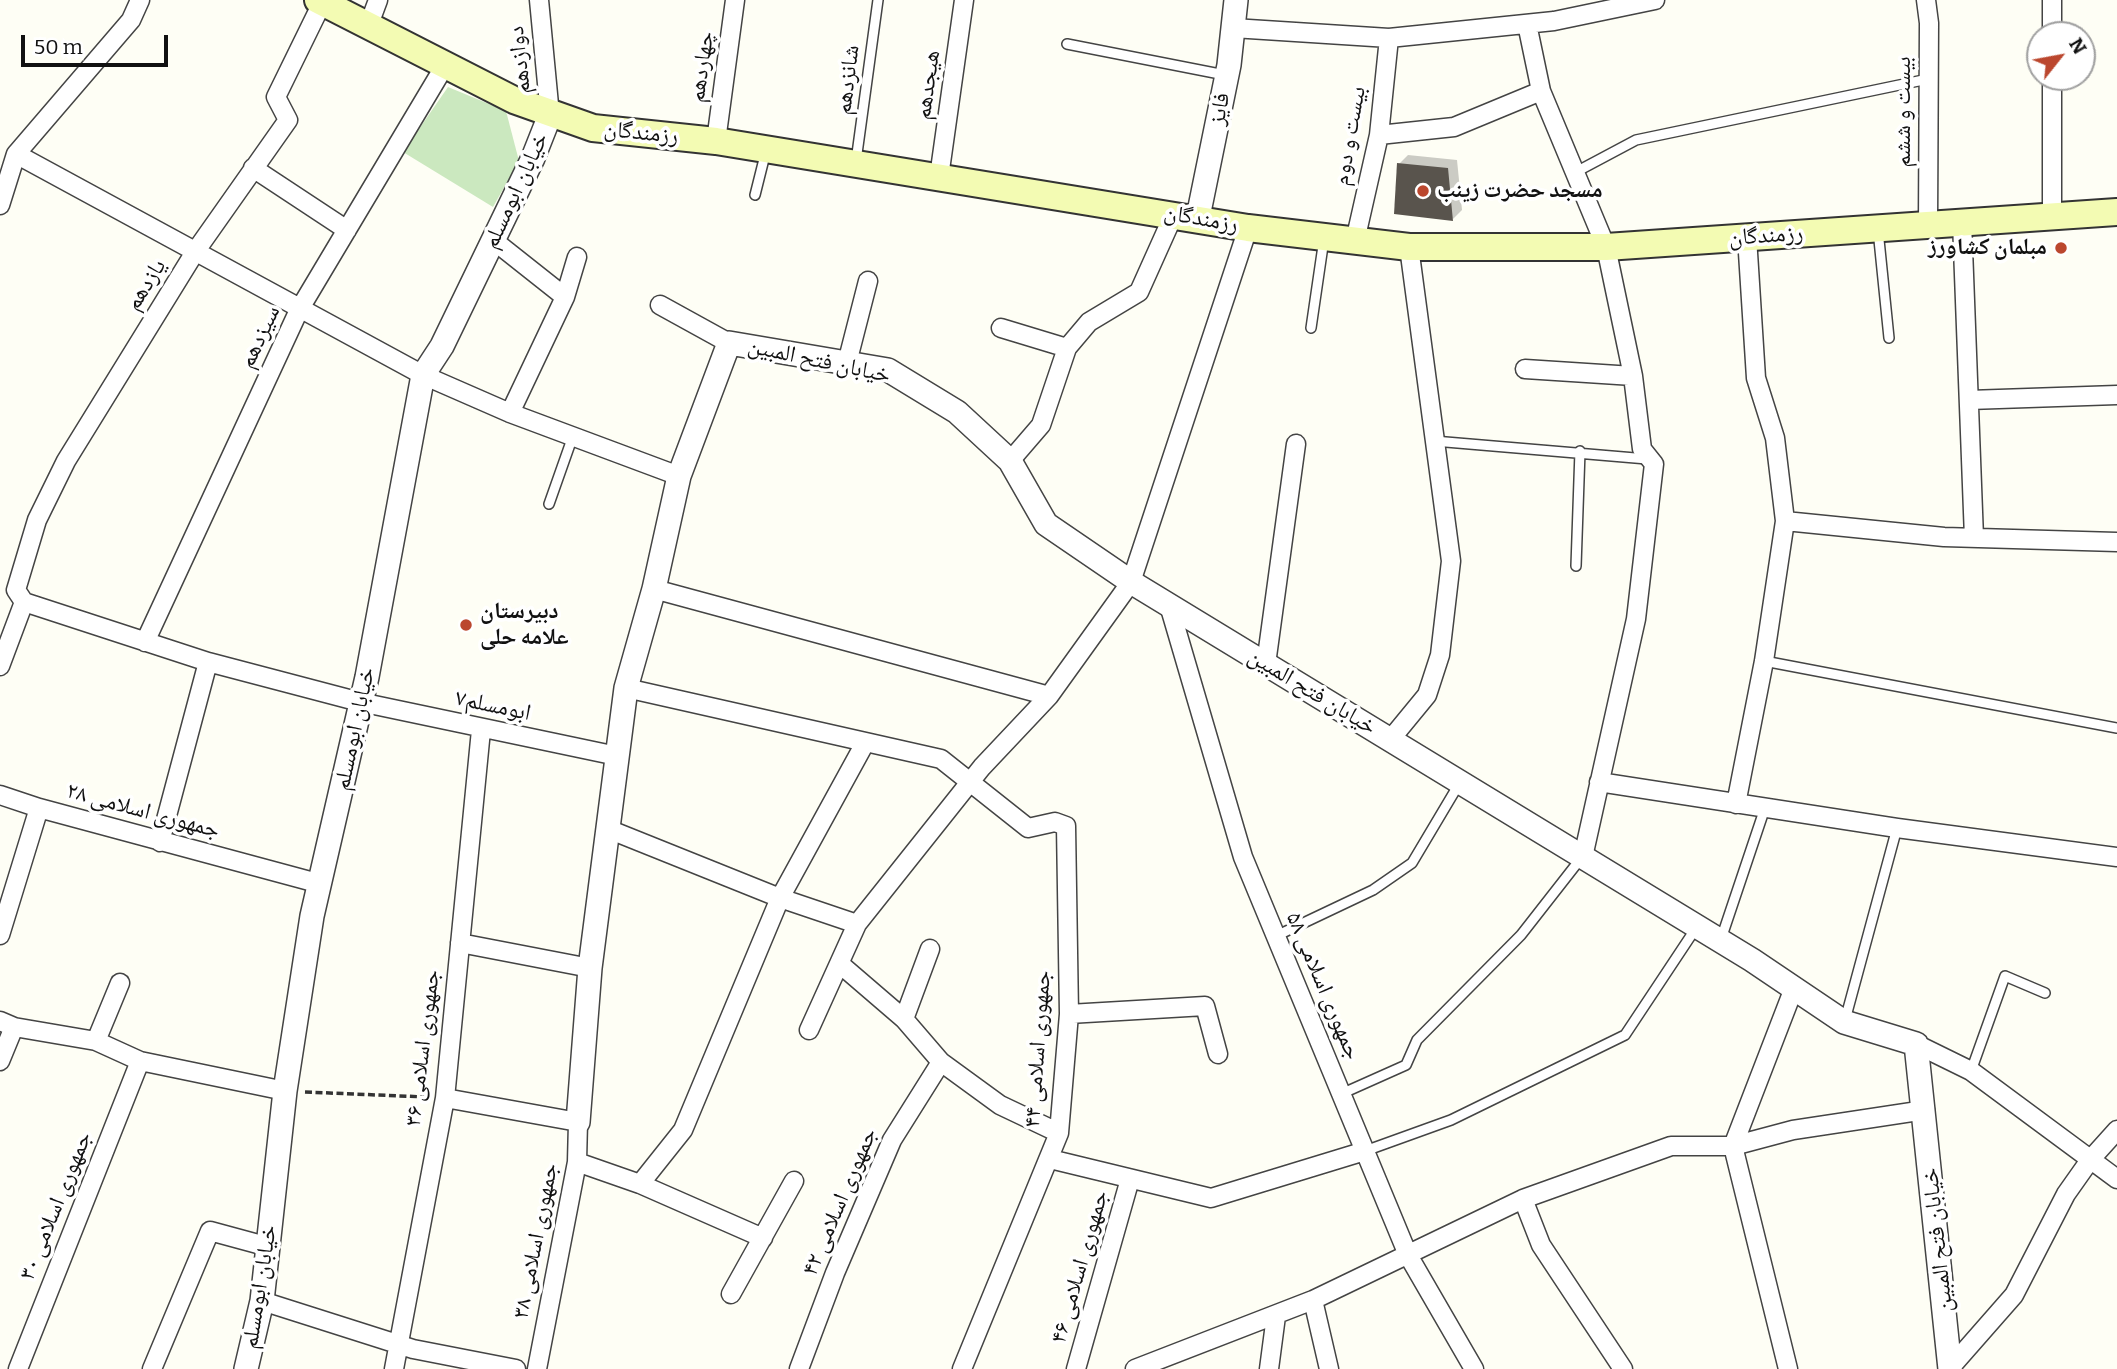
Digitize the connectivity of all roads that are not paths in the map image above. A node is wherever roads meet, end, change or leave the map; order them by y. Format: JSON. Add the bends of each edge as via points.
{"nodes":[{"id":1,"x":140,"y":0,"type":"edge"},
{"id":2,"x":378,"y":0,"type":"edge"},
{"id":3,"x":539,"y":0,"type":"edge"},
{"id":4,"x":735,"y":0,"type":"edge"},
{"id":5,"x":878,"y":0,"type":"edge"},
{"id":6,"x":964,"y":0,"type":"edge"},
{"id":7,"x":1236,"y":0,"type":"edge"},
{"id":8,"x":1655,"y":0,"type":"edge"},
{"id":9,"x":1926,"y":0,"type":"edge"},
{"id":10,"x":2052,"y":0,"type":"edge"},
{"id":11,"x":320,"y":1,"type":"edge"},
{"id":12,"x":2052,"y":21,"type":"edge"},
{"id":13,"x":1527,"y":24,"type":"junction"},
{"id":14,"x":368,"y":27,"type":"junction"},
{"id":15,"x":1233,"y":28,"type":"junction"},
{"id":16,"x":1389,"y":38,"type":"junction"},
{"id":17,"x":1067,"y":44,"type":"dead end"},
{"id":18,"x":444,"y":67,"type":"junction"},
{"id":19,"x":1227,"y":75,"type":"junction"},
{"id":20,"x":1928,"y":79,"type":"junction"},
{"id":21,"x":1541,"y":91,"type":"junction"},
{"id":22,"x":2052,"y":91,"type":"edge"},
{"id":23,"x":550,"y":115,"type":"junction"},
{"id":24,"x":1379,"y":135,"type":"junction"},
{"id":25,"x":716,"y":141,"type":"junction"},
{"id":26,"x":766,"y":150,"type":"junction"},
{"id":27,"x":16,"y":154,"type":"junction"},
{"id":28,"x":856,"y":166,"type":"junction"},
{"id":29,"x":253,"y":169,"type":"junction"},
{"id":30,"x":1574,"y":173,"type":"junction"},
{"id":31,"x":939,"y":177,"type":"junction"},
{"id":32,"x":755,"y":195,"type":"dead end"},
{"id":33,"x":0,"y":205,"type":"edge"},
{"id":34,"x":2117,"y":212,"type":"edge"},
{"id":35,"x":1186,"y":215,"type":"junction"},
{"id":36,"x":2052,"y":216,"type":"junction"},
{"id":37,"x":1962,"y":222,"type":"junction"},
{"id":38,"x":1928,"y":225,"type":"junction"},
{"id":39,"x":1248,"y":228,"type":"junction"},
{"id":40,"x":1878,"y":228,"type":"junction"},
{"id":41,"x":347,"y":230,"type":"junction"},
{"id":42,"x":1324,"y":237,"type":"junction"},
{"id":43,"x":1747,"y":237,"type":"junction"},
{"id":44,"x":493,"y":240,"type":"junction"},
{"id":45,"x":1355,"y":241,"type":"junction"},
{"id":46,"x":1409,"y":247,"type":"junction"},
{"id":47,"x":1606,"y":247,"type":"junction"},
{"id":48,"x":195,"y":252,"type":"junction"},
{"id":49,"x":578,"y":257,"type":"dead end"},
{"id":50,"x":868,"y":281,"type":"dead end"},
{"id":51,"x":565,"y":297,"type":"junction"},
{"id":52,"x":660,"y":305,"type":"dead end"},
{"id":53,"x":299,"y":310,"type":"junction"},
{"id":54,"x":1001,"y":328,"type":"dead end"},
{"id":55,"x":1311,"y":328,"type":"dead end"},
{"id":56,"x":1889,"y":338,"type":"dead end"},
{"id":57,"x":729,"y":343,"type":"junction"},
{"id":58,"x":1067,"y":348,"type":"junction"},
{"id":59,"x":847,"y":363,"type":"junction"},
{"id":60,"x":1525,"y":369,"type":"dead end"},
{"id":61,"x":424,"y":375,"type":"junction"},
{"id":62,"x":1633,"y":376,"type":"junction"},
{"id":63,"x":2117,"y":395,"type":"edge"},
{"id":64,"x":1969,"y":400,"type":"junction"},
{"id":65,"x":510,"y":413,"type":"junction"},
{"id":66,"x":573,"y":436,"type":"junction"},
{"id":67,"x":1433,"y":441,"type":"junction"},
{"id":68,"x":1296,"y":444,"type":"dead end"},
{"id":69,"x":1580,"y":451,"type":"junction"},
{"id":70,"x":1650,"y":460,"type":"junction"},
{"id":71,"x":1010,"y":461,"type":"junction"},
{"id":72,"x":679,"y":476,"type":"junction"},
{"id":73,"x":548,"y":503,"type":"dead end"},
{"id":74,"x":1785,"y":521,"type":"junction"},
{"id":75,"x":1974,"y":538,"type":"junction"},
{"id":76,"x":2117,"y":542,"type":"edge"},
{"id":77,"x":1576,"y":566,"type":"dead end"},
{"id":78,"x":1131,"y":582,"type":"junction"},
{"id":79,"x":653,"y":589,"type":"junction"},
{"id":80,"x":24,"y":602,"type":"junction"},
{"id":81,"x":1170,"y":606,"type":"junction"},
{"id":82,"x":145,"y":642,"type":"junction"},
{"id":83,"x":1764,"y":661,"type":"junction"},
{"id":84,"x":208,"y":662,"type":"junction"},
{"id":85,"x":1266,"y":664,"type":"junction"},
{"id":86,"x":0,"y":666,"type":"edge"},
{"id":87,"x":626,"y":688,"type":"junction"},
{"id":88,"x":1049,"y":696,"type":"junction"},
{"id":89,"x":360,"y":702,"type":"junction"},
{"id":90,"x":2117,"y":728,"type":"edge"},
{"id":91,"x":481,"y":730,"type":"junction"},
{"id":92,"x":1390,"y":740,"type":"junction"},
{"id":93,"x":865,"y":743,"type":"junction"},
{"id":94,"x":617,"y":756,"type":"junction"},
{"id":95,"x":972,"y":781,"type":"junction"},
{"id":96,"x":1460,"y":782,"type":"junction"},
{"id":97,"x":1599,"y":782,"type":"junction"},
{"id":98,"x":0,"y":795,"type":"edge"},
{"id":99,"x":1736,"y":804,"type":"junction"},
{"id":100,"x":39,"y":808,"type":"junction"},
{"id":101,"x":1765,"y":808,"type":"junction"},
{"id":102,"x":1897,"y":828,"type":"junction"},
{"id":103,"x":608,"y":829,"type":"junction"},
{"id":104,"x":160,"y":842,"type":"junction"},
{"id":105,"x":1583,"y":857,"type":"junction"},
{"id":106,"x":2117,"y":858,"type":"edge"},
{"id":107,"x":321,"y":884,"type":"junction"},
{"id":108,"x":780,"y":898,"type":"junction"},
{"id":109,"x":857,"y":924,"type":"junction"},
{"id":110,"x":1697,"y":926,"type":"junction"},
{"id":111,"x":0,"y":935,"type":"edge"},
{"id":112,"x":1276,"y":936,"type":"junction"},
{"id":113,"x":1720,"y":941,"type":"junction"},
{"id":114,"x":460,"y":943,"type":"junction"},
{"id":115,"x":930,"y":948,"type":"dead end"},
{"id":116,"x":840,"y":964,"type":"junction"},
{"id":117,"x":590,"y":968,"type":"junction"},
{"id":118,"x":120,"y":984,"type":"dead end"},
{"id":119,"x":1794,"y":989,"type":"junction"},
{"id":120,"x":2045,"y":993,"type":"dead end"},
{"id":121,"x":1069,"y":1014,"type":"junction"},
{"id":122,"x":904,"y":1019,"type":"junction"},
{"id":123,"x":1844,"y":1022,"type":"junction"},
{"id":124,"x":7,"y":1024,"type":"edge"},
{"id":125,"x":809,"y":1030,"type":"dead end"},
{"id":126,"x":96,"y":1041,"type":"junction"},
{"id":127,"x":1916,"y":1044,"type":"junction"},
{"id":128,"x":1218,"y":1054,"type":"dead end"},
{"id":129,"x":0,"y":1061,"type":"edge"},
{"id":130,"x":140,"y":1061,"type":"junction"},
{"id":131,"x":941,"y":1062,"type":"junction"},
{"id":132,"x":1971,"y":1071,"type":"junction"},
{"id":133,"x":285,"y":1091,"type":"junction"},
{"id":134,"x":1341,"y":1094,"type":"junction"},
{"id":135,"x":445,"y":1098,"type":"junction"},
{"id":136,"x":1925,"y":1110,"type":"junction"},
{"id":137,"x":578,"y":1122,"type":"junction"},
{"id":138,"x":2117,"y":1130,"type":"edge"},
{"id":139,"x":1059,"y":1133,"type":"junction"},
{"id":140,"x":1734,"y":1146,"type":"junction"},
{"id":141,"x":1365,"y":1152,"type":"junction"},
{"id":142,"x":1050,"y":1159,"type":"junction"},
{"id":143,"x":2090,"y":1160,"type":"junction"},
{"id":144,"x":578,"y":1162,"type":"junction"},
{"id":145,"x":2117,"y":1179,"type":"edge"},
{"id":146,"x":1130,"y":1180,"type":"junction"},
{"id":147,"x":794,"y":1181,"type":"dead end"},
{"id":148,"x":639,"y":1184,"type":"junction"},
{"id":149,"x":1523,"y":1199,"type":"junction"},
{"id":150,"x":763,"y":1238,"type":"junction"},
{"id":151,"x":269,"y":1247,"type":"junction"},
{"id":152,"x":1408,"y":1255,"type":"junction"},
{"id":153,"x":731,"y":1294,"type":"dead end"},
{"id":154,"x":1313,"y":1300,"type":"junction"},
{"id":155,"x":262,"y":1301,"type":"junction"},
{"id":156,"x":1276,"y":1316,"type":"junction"},
{"id":157,"x":398,"y":1343,"type":"junction"},
{"id":158,"x":18,"y":1369,"type":"edge"},
{"id":159,"x":152,"y":1369,"type":"edge"},
{"id":160,"x":246,"y":1369,"type":"edge"},
{"id":161,"x":394,"y":1369,"type":"edge"},
{"id":162,"x":516,"y":1369,"type":"edge"},
{"id":163,"x":537,"y":1369,"type":"edge"},
{"id":164,"x":799,"y":1369,"type":"edge"},
{"id":165,"x":962,"y":1369,"type":"edge"},
{"id":166,"x":1076,"y":1369,"type":"edge"},
{"id":167,"x":1135,"y":1369,"type":"edge"},
{"id":168,"x":1269,"y":1369,"type":"edge"},
{"id":169,"x":1329,"y":1369,"type":"edge"},
{"id":170,"x":1474,"y":1369,"type":"edge"},
{"id":171,"x":1623,"y":1369,"type":"edge"},
{"id":172,"x":1788,"y":1369,"type":"edge"},
{"id":173,"x":1950,"y":1369,"type":"edge"}],
"edges":[{"from":1,"to":27,"type":"street","via":[[131,20]]},
{"from":2,"to":14,"type":"street"},
{"from":3,"to":23,"type":"street","name":"دوازدهم"},
{"from":4,"to":25,"type":"street","name":"چهاردهم"},
{"from":5,"to":28,"type":"lane","name":"شانزدهم"},
{"from":6,"to":31,"type":"street","name":"هیجدهم"},
{"from":7,"to":15,"type":"street","name":"فایز"},
{"from":8,"to":13,"type":"street"},
{"from":9,"to":20,"type":"street","name":"بیست و ششم"},
{"from":10,"to":12,"type":"street"},
{"from":11,"to":14,"type":"main road","name":"رزمندگان"},
{"from":11,"to":29,"type":"street","name":"یازدهم","via":[[276,97],[288,120]]},
{"from":13,"to":16,"type":"street"},
{"from":13,"to":21,"type":"street"},
{"from":14,"to":18,"type":"main road","name":"رزمندگان"},
{"from":15,"to":16,"type":"street"},
{"from":15,"to":19,"type":"street","name":"فایز"},
{"from":16,"to":24,"type":"street","name":"بیست و دوم"},
{"from":17,"to":19,"type":"lane"},
{"from":18,"to":23,"type":"main road","name":"رزمندگان"},
{"from":18,"to":41,"type":"street","name":"سیزدهم"},
{"from":19,"to":35,"type":"street","name":"فایز"},
{"from":20,"to":30,"type":"lane","via":[[1636,140]]},
{"from":20,"to":38,"type":"street","name":"بیست و ششم"},
{"from":21,"to":24,"type":"street","via":[[1454,127]]},
{"from":21,"to":30,"type":"street"},
{"from":22,"to":36,"type":"street"},
{"from":23,"to":25,"type":"main road","name":"رزمندگان","via":[[593,128]]},
{"from":23,"to":44,"type":"street","name":"خیابان ابومسلم"},
{"from":24,"to":45,"type":"street","name":"بیست و دوم"},
{"from":25,"to":26,"type":"main road","name":"رزمندگان"},
{"from":26,"to":28,"type":"main road","name":"رزمندگان"},
{"from":26,"to":32,"type":"lane"},
{"from":27,"to":33,"type":"street"},
{"from":27,"to":48,"type":"street"},
{"from":28,"to":31,"type":"main road","name":"رزمندگان"},
{"from":29,"to":41,"type":"street"},
{"from":29,"to":48,"type":"street","name":"یازدهم"},
{"from":30,"to":47,"type":"street"},
{"from":31,"to":35,"type":"main road","name":"رزمندگان"},
{"from":34,"to":36,"type":"main road","name":"رزمندگان"},
{"from":35,"to":39,"type":"main road","name":"رزمندگان"},
{"from":35,"to":58,"type":"street","via":[[1139,292],[1089,322]]},
{"from":36,"to":37,"type":"main road","name":"رزمندگان"},
{"from":37,"to":38,"type":"main road","name":"رزمندگان"},
{"from":37,"to":64,"type":"street"},
{"from":38,"to":40,"type":"main road","name":"رزمندگان"},
{"from":39,"to":42,"type":"main road","name":"رزمندگان"},
{"from":39,"to":78,"type":"street"},
{"from":40,"to":43,"type":"main road","name":"رزمندگان"},
{"from":40,"to":56,"type":"lane"},
{"from":41,"to":53,"type":"street","name":"سیزدهم"},
{"from":42,"to":45,"type":"main road","name":"رزمندگان"},
{"from":42,"to":55,"type":"lane"},
{"from":43,"to":47,"type":"main road","name":"رزمندگان"},
{"from":43,"to":74,"type":"street","via":[[1756,378],[1775,438]]},
{"from":44,"to":51,"type":"street"},
{"from":44,"to":61,"type":"street","name":"خیابان ابومسلم"},
{"from":45,"to":46,"type":"main road","name":"رزمندگان"},
{"from":46,"to":47,"type":"main road","name":"رزمندگان"},
{"from":46,"to":67,"type":"street"},
{"from":47,"to":62,"type":"street"},
{"from":48,"to":53,"type":"street"},
{"from":48,"to":80,"type":"street","name":"یازدهم","via":[[54,484],[37,520],[16,590]]},
{"from":49,"to":51,"type":"street"},
{"from":50,"to":59,"type":"street"},
{"from":51,"to":65,"type":"street"},
{"from":52,"to":57,"type":"street"},
{"from":53,"to":61,"type":"street"},
{"from":53,"to":82,"type":"street","name":"سیزدهم"},
{"from":54,"to":58,"type":"street"},
{"from":57,"to":59,"type":"street","name":"خیابان فتح المبین"},
{"from":57,"to":72,"type":"street"},
{"from":58,"to":71,"type":"street","via":[[1041,425]]},
{"from":59,"to":71,"type":"street","name":"خیابان فتح المبین","via":[[888,370],[957,412]]},
{"from":60,"to":62,"type":"street"},
{"from":61,"to":65,"type":"street"},
{"from":61,"to":89,"type":"street","name":"خیابان ابومسلم"},
{"from":62,"to":70,"type":"street","via":[[1642,449]]},
{"from":63,"to":64,"type":"street"},
{"from":64,"to":75,"type":"street"},
{"from":65,"to":66,"type":"street"},
{"from":66,"to":72,"type":"street"},
{"from":66,"to":73,"type":"lane"},
{"from":67,"to":69,"type":"lane"},
{"from":67,"to":92,"type":"street","via":[[1451,562],[1440,655],[1427,695]]},
{"from":68,"to":85,"type":"street"},
{"from":69,"to":70,"type":"lane"},
{"from":69,"to":77,"type":"lane"},
{"from":70,"to":97,"type":"street","via":[[1654,464],[1636,619]]},
{"from":71,"to":78,"type":"street","name":"خیابان فتح المبین","via":[[1046,524]]},
{"from":72,"to":79,"type":"street"},
{"from":74,"to":75,"type":"street"},
{"from":74,"to":83,"type":"street"},
{"from":75,"to":76,"type":"street"},
{"from":78,"to":81,"type":"street","name":"خیابان فتح المبین"},
{"from":78,"to":88,"type":"street"},
{"from":79,"to":87,"type":"street"},
{"from":79,"to":88,"type":"street"},
{"from":80,"to":82,"type":"street","name":"ابومسلم۷"},
{"from":80,"to":86,"type":"street"},
{"from":81,"to":85,"type":"street","name":"خیابان فتح المبین"},
{"from":81,"to":112,"type":"street","name":"جمهوری اسلامی ۵۸","via":[[1243,857]]},
{"from":82,"to":84,"type":"street","name":"ابومسلم۷"},
{"from":83,"to":90,"type":"lane"},
{"from":83,"to":99,"type":"street"},
{"from":84,"to":89,"type":"street","name":"ابومسلم۷"},
{"from":84,"to":104,"type":"street"},
{"from":85,"to":92,"type":"street","name":"خیابان فتح المبین"},
{"from":87,"to":93,"type":"street"},
{"from":87,"to":94,"type":"street"},
{"from":88,"to":95,"type":"street"},
{"from":89,"to":91,"type":"street","name":"ابومسلم۷"},
{"from":89,"to":107,"type":"street","name":"خیابان ابومسلم"},
{"from":91,"to":94,"type":"street","name":"ابومسلم۷"},
{"from":91,"to":114,"type":"street","name":"جمهوری اسلامی ۳۶"},
{"from":92,"to":96,"type":"street","name":"خیابان فتح المبین"},
{"from":93,"to":95,"type":"street","via":[[941,759]]},
{"from":93,"to":108,"type":"street"},
{"from":94,"to":103,"type":"street"},
{"from":95,"to":109,"type":"street"},
{"from":95,"to":121,"type":"street","name":"جمهوری اسلامی ۴۴","via":[[1028,828],[1055,822],[1066,826]]},
{"from":96,"to":105,"type":"street","name":"خیابان فتح المبین"},
{"from":96,"to":112,"type":"lane","via":[[1412,863],[1373,890]]},
{"from":97,"to":99,"type":"street"},
{"from":97,"to":105,"type":"street"},
{"from":98,"to":100,"type":"street"},
{"from":99,"to":101,"type":"street"},
{"from":100,"to":104,"type":"street","name":"جمهوری اسلامی ۲۸"},
{"from":100,"to":111,"type":"street","name":"جمهوری اسلامی ۲۸"},
{"from":101,"to":102,"type":"street"},
{"from":101,"to":113,"type":"lane"},
{"from":102,"to":106,"type":"street"},
{"from":102,"to":123,"type":"lane"},
{"from":103,"to":108,"type":"street"},
{"from":103,"to":117,"type":"street"},
{"from":104,"to":107,"type":"street","name":"جمهوری اسلامی ۲۸"},
{"from":105,"to":110,"type":"street","name":"خیابان فتح المبین"},
{"from":105,"to":134,"type":"lane","via":[[1521,935],[1417,1040],[1406,1065]]},
{"from":107,"to":133,"type":"street","name":"خیابان ابومسلم"},
{"from":108,"to":109,"type":"street"},
{"from":108,"to":148,"type":"street","via":[[683,1130]]},
{"from":109,"to":116,"type":"street"},
{"from":110,"to":113,"type":"street","name":"خیابان فتح المبین"},
{"from":110,"to":141,"type":"lane","via":[[1625,1035],[1451,1120]]},
{"from":112,"to":134,"type":"street","name":"جمهوری اسلامی ۵۸"},
{"from":113,"to":119,"type":"street","name":"خیابان فتح المبین"},
{"from":114,"to":117,"type":"street"},
{"from":114,"to":135,"type":"street","name":"جمهوری اسلامی ۳۶"},
{"from":115,"to":122,"type":"street"},
{"from":116,"to":122,"type":"street"},
{"from":116,"to":125,"type":"street"},
{"from":117,"to":137,"type":"street"},
{"from":118,"to":126,"type":"street"},
{"from":119,"to":123,"type":"street","name":"خیابان فتح المبین"},
{"from":119,"to":140,"type":"street"},
{"from":120,"to":132,"type":"lane","via":[[2005,976]]},
{"from":121,"to":128,"type":"street","via":[[1205,1006]]},
{"from":121,"to":139,"type":"street","name":"جمهوری اسلامی ۴۴"},
{"from":122,"to":131,"type":"street"},
{"from":123,"to":127,"type":"street","name":"خیابان فتح المبین"},
{"from":124,"to":126,"type":"street"},
{"from":124,"to":129,"type":"street"},
{"from":126,"to":130,"type":"street"},
{"from":127,"to":132,"type":"street"},
{"from":127,"to":136,"type":"street","name":"خیابان فتح المبین"},
{"from":130,"to":133,"type":"street"},
{"from":130,"to":158,"type":"street","name":"جمهوری اسلامی ۳۰"},
{"from":131,"to":139,"type":"street","via":[[1000,1105]]},
{"from":131,"to":164,"type":"street","name":"جمهوری اسلامی ۴۲","via":[[892,1140]]},
{"from":132,"to":143,"type":"street"},
{"from":133,"to":151,"type":"street","name":"خیابان ابومسلم"},
{"from":134,"to":141,"type":"street","name":"جمهوری اسلامی ۵۸"},
{"from":135,"to":137,"type":"street"},
{"from":135,"to":157,"type":"street","name":"جمهوری اسلامی ۳۶"},
{"from":136,"to":140,"type":"street","via":[[1793,1130]]},
{"from":136,"to":173,"type":"street","name":"خیابان فتح المبین"},
{"from":137,"to":144,"type":"street","name":"جمهوری اسلامی ۳۸"},
{"from":138,"to":143,"type":"street"},
{"from":139,"to":142,"type":"street","name":"جمهوری اسلامی ۴۴"},
{"from":140,"to":149,"type":"street","via":[[1671,1146]]},
{"from":140,"to":172,"type":"street"},
{"from":141,"to":146,"type":"street","via":[[1211,1198]]},
{"from":141,"to":152,"type":"street","name":"جمهوری اسلامی ۵۸"},
{"from":142,"to":146,"type":"street"},
{"from":142,"to":165,"type":"street","name":"جمهوری اسلامی ۴۴"},
{"from":143,"to":145,"type":"street"},
{"from":143,"to":173,"type":"street","via":[[2066,1194],[2014,1295]]},
{"from":144,"to":148,"type":"street"},
{"from":144,"to":163,"type":"street","name":"جمهوری اسلامی ۳۸"},
{"from":146,"to":166,"type":"street","name":"جمهوری اسلامی ۴۶"},
{"from":147,"to":150,"type":"street"},
{"from":148,"to":150,"type":"street"},
{"from":149,"to":152,"type":"street"},
{"from":149,"to":171,"type":"street","via":[[1541,1245]]},
{"from":150,"to":153,"type":"street"},
{"from":151,"to":155,"type":"street","name":"خیابان ابومسلم"},
{"from":151,"to":159,"type":"street","via":[[210,1231]]},
{"from":152,"to":154,"type":"street"},
{"from":152,"to":170,"type":"street","name":"جمهوری اسلامی ۵۸"},
{"from":154,"to":156,"type":"street"},
{"from":154,"to":169,"type":"street"},
{"from":155,"to":157,"type":"street"},
{"from":155,"to":160,"type":"street","name":"خیابان ابومسلم"},
{"from":156,"to":167,"type":"street"},
{"from":156,"to":168,"type":"street"},
{"from":157,"to":161,"type":"street","name":"جمهوری اسلامی ۳۶"},
{"from":157,"to":162,"type":"street"}]}
